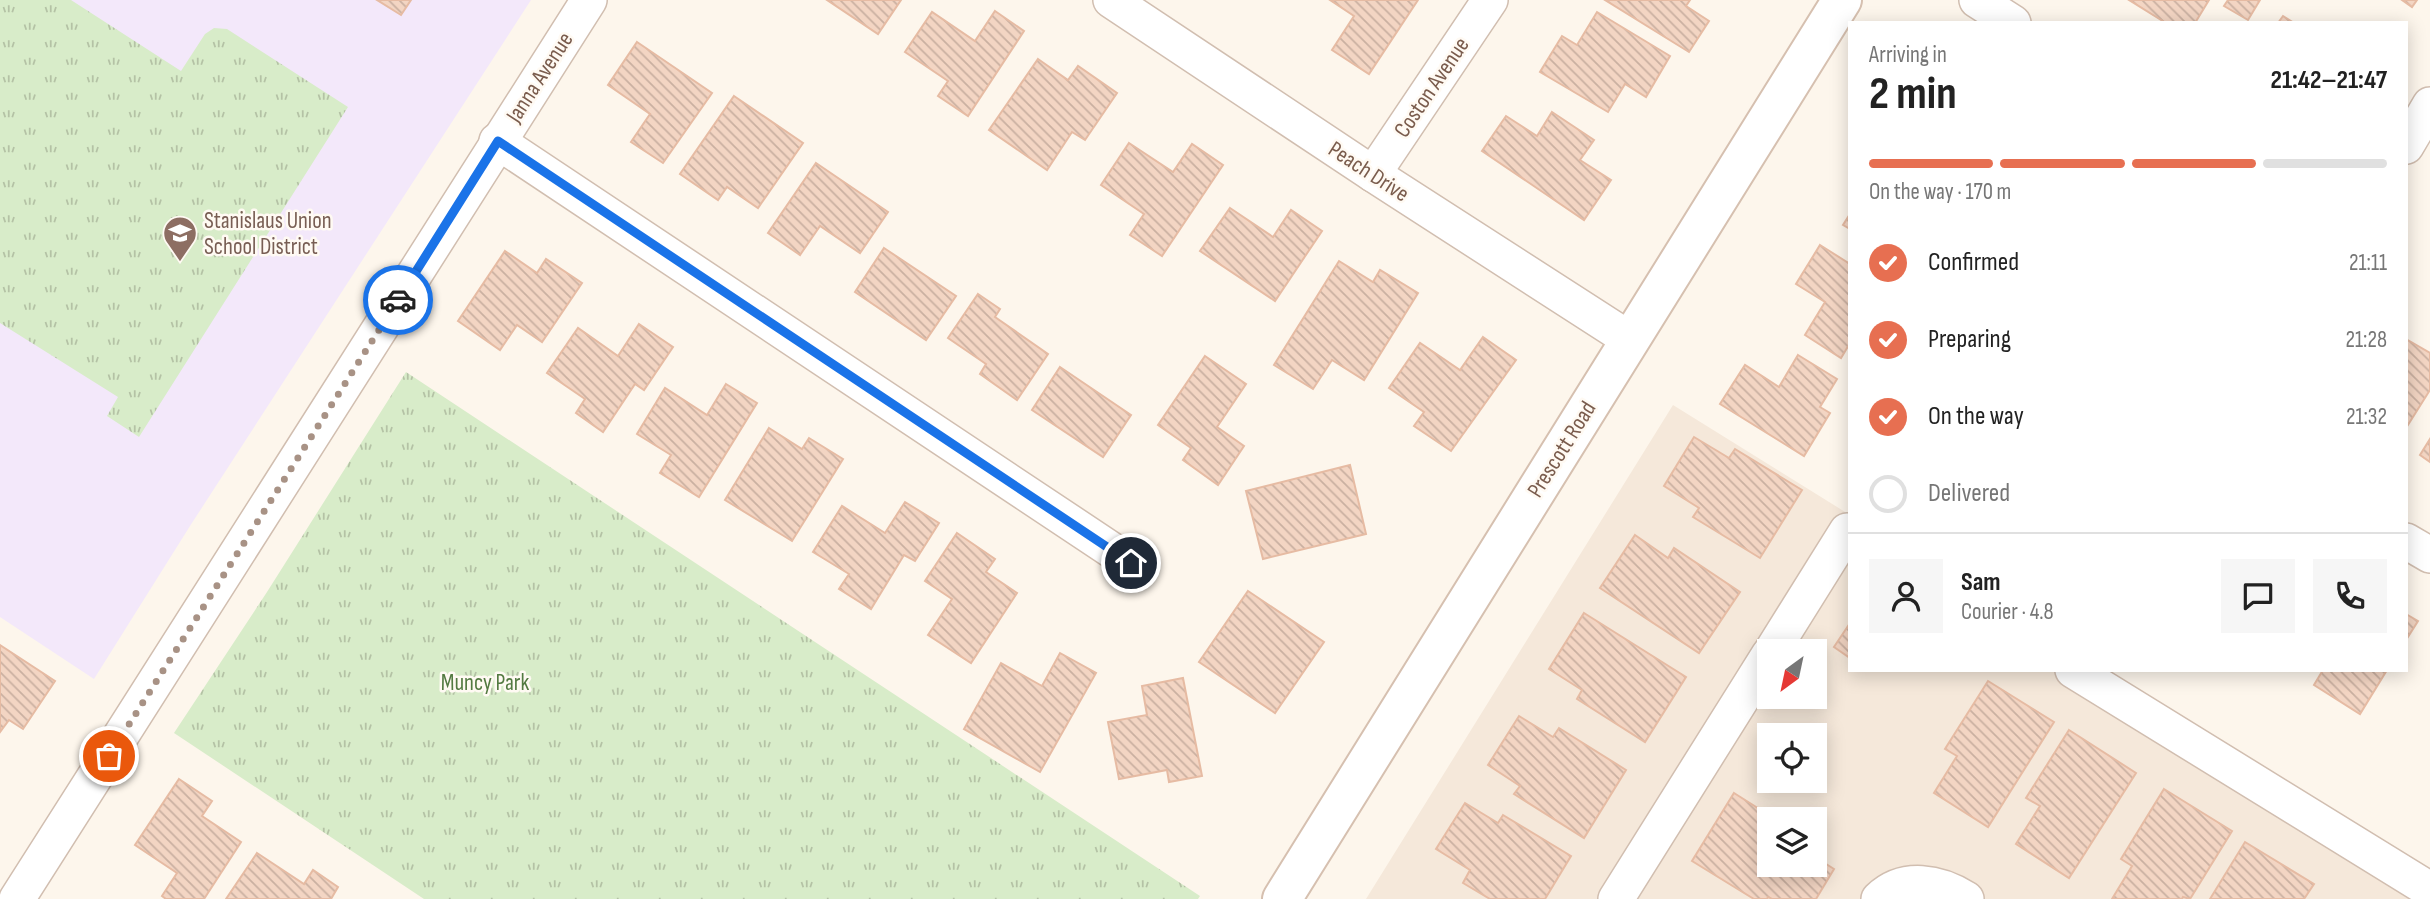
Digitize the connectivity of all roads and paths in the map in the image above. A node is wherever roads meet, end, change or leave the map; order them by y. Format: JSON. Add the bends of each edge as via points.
{"nodes":[{"id":1,"x":589,"y":0,"type":"edge"},
{"id":2,"x":1111,"y":0,"type":"edge"},
{"id":3,"x":1490,"y":0,"type":"edge"},
{"id":4,"x":1842,"y":0,"type":"edge"},
{"id":5,"x":1977,"y":0,"type":"edge"},
{"id":6,"x":2010,"y":21,"type":"edge"},
{"id":7,"x":2430,"y":105,"type":"edge"},
{"id":8,"x":498,"y":141,"type":"junction"},
{"id":9,"x":2408,"y":143,"type":"edge"},
{"id":10,"x":1373,"y":174,"type":"junction"},
{"id":11,"x":1629,"y":339,"type":"junction"},
{"id":12,"x":1848,"y":532,"type":"edge"},
{"id":13,"x":2408,"y":542,"type":"edge"},
{"id":14,"x":2430,"y":555,"type":"edge"},
{"id":15,"x":1131,"y":563,"type":"dead end"},
{"id":16,"x":1779,"y":639,"type":"edge"},
{"id":17,"x":2076,"y":672,"type":"edge"},
{"id":18,"x":1757,"y":674,"type":"edge"},
{"id":19,"x":2430,"y":890,"type":"edge"},
{"id":20,"x":25,"y":896,"type":"edge"},
{"id":21,"x":1282,"y":899,"type":"edge"},
{"id":22,"x":1616,"y":899,"type":"edge"},
{"id":23,"x":1879,"y":899,"type":"edge"},
{"id":24,"x":1966,"y":899,"type":"edge"}],
"edges":[{"from":1,"to":8,"type":"street","name":"Janna Avenue"},
{"from":2,"to":10,"type":"street","name":"Peach Drive"},
{"from":3,"to":10,"type":"street","name":"Coston Avenue"},
{"from":4,"to":11,"type":"main road","name":"Prescott Road"},
{"from":5,"to":6,"type":"street"},
{"from":7,"to":9,"type":"street"},
{"from":8,"to":15,"type":"street"},
{"from":8,"to":20,"type":"street","name":"Janna Avenue"},
{"from":10,"to":11,"type":"street","name":"Peach Drive"},
{"from":11,"to":21,"type":"main road","name":"Prescott Road"},
{"from":12,"to":16,"type":"street"},
{"from":13,"to":14,"type":"street"},
{"from":17,"to":19,"type":"street"},
{"from":18,"to":22,"type":"street"},
{"from":23,"to":24,"type":"street","via":[[1896,887],[1913,883],[1930,883]]}]}
